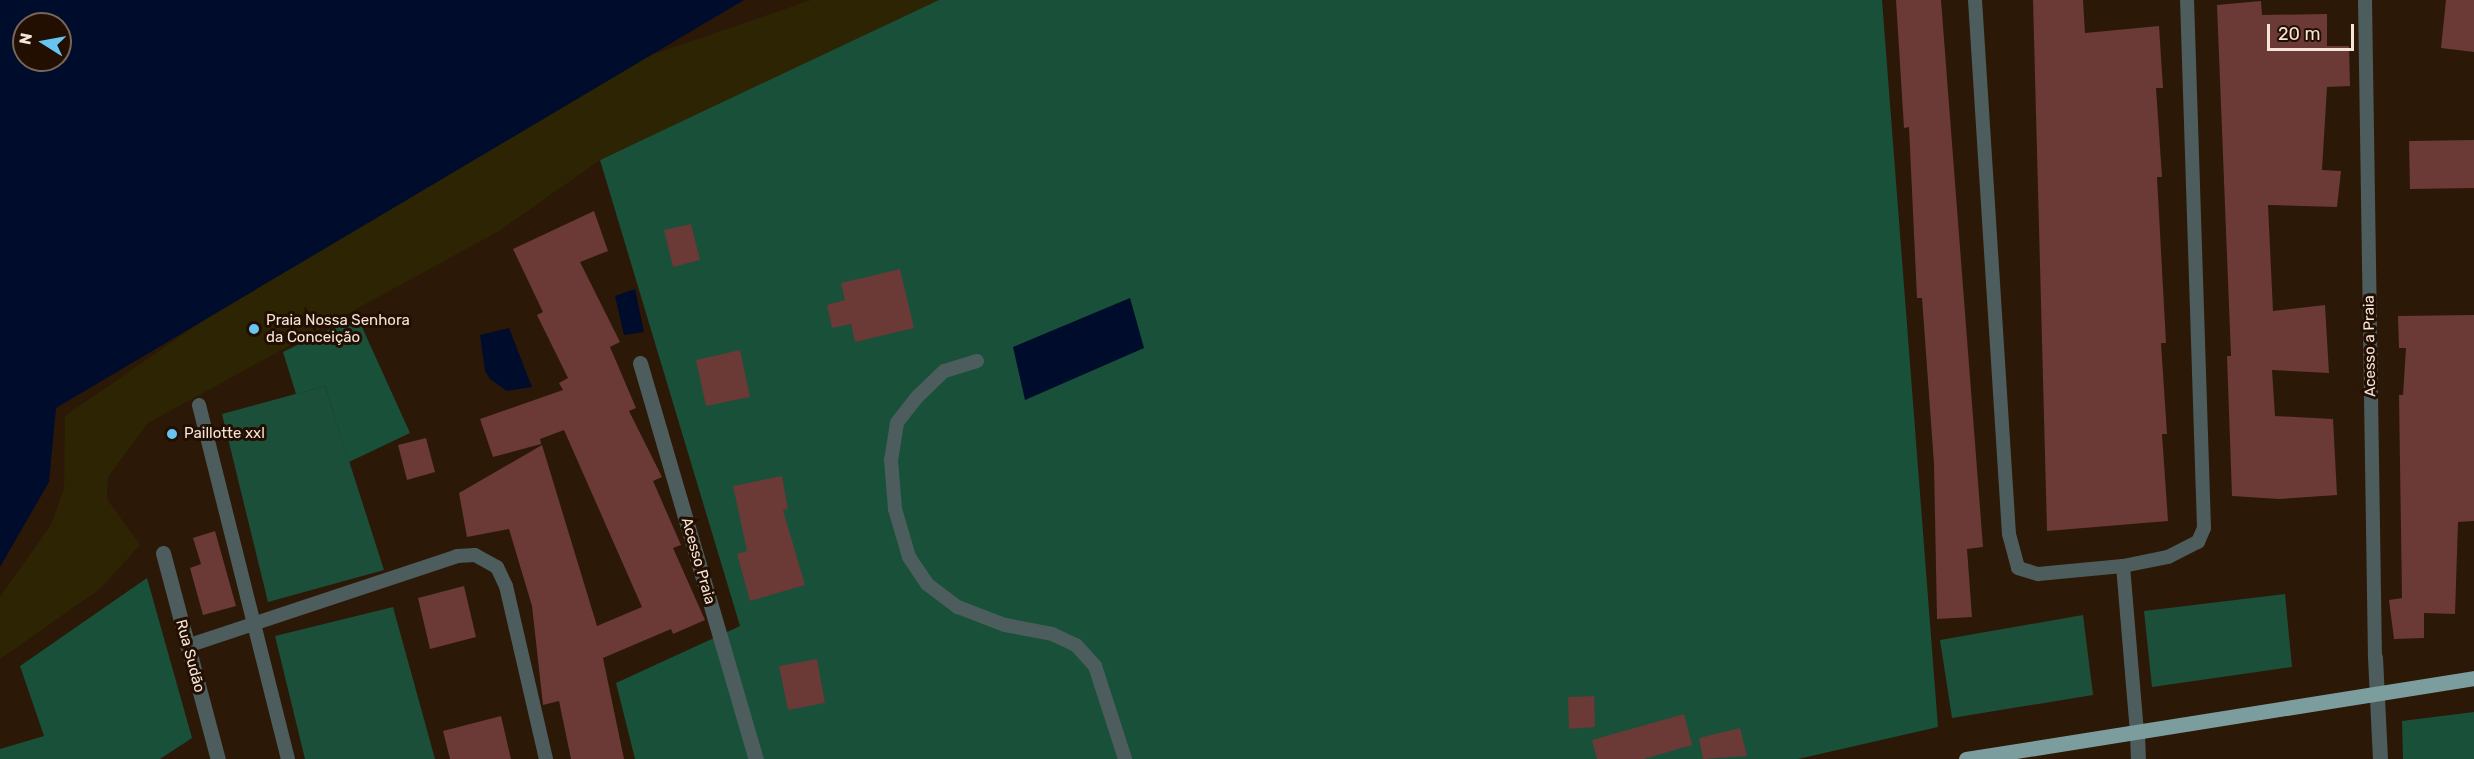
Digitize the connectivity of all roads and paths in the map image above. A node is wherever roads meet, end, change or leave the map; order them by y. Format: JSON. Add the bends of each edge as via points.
{"nodes":[{"id":1,"x":1975,"y":0,"type":"edge"},
{"id":2,"x":2187,"y":0,"type":"edge"},
{"id":3,"x":2365,"y":0,"type":"edge"},
{"id":4,"x":977,"y":361,"type":"dead end"},
{"id":5,"x":640,"y":363,"type":"dead end"},
{"id":6,"x":199,"y":405,"type":"dead end"},
{"id":7,"x":163,"y":553,"type":"dead end"},
{"id":8,"x":2123,"y":566,"type":"junction"},
{"id":9,"x":255,"y":622,"type":"junction"},
{"id":10,"x":187,"y":646,"type":"junction"},
{"id":11,"x":2375,"y":657,"type":"joint"},
{"id":12,"x":2474,"y":678,"type":"edge"},
{"id":13,"x":2379,"y":693,"type":"junction"},
{"id":14,"x":2137,"y":733,"type":"junction"},
{"id":15,"x":218,"y":759,"type":"edge"},
{"id":16,"x":288,"y":759,"type":"edge"},
{"id":17,"x":546,"y":759,"type":"edge"},
{"id":18,"x":756,"y":759,"type":"edge"},
{"id":19,"x":1125,"y":759,"type":"edge"},
{"id":20,"x":1966,"y":759,"type":"edge"},
{"id":21,"x":2138,"y":759,"type":"edge"},
{"id":22,"x":2380,"y":759,"type":"edge"}],
"edges":[{"from":1,"to":8,"type":"lane","via":[[2013,557],[2018,567],[2038,574]]},
{"from":2,"to":8,"type":"lane","via":[[2204,528],[2198,542],[2187,548]]},
{"from":3,"to":11,"type":"lane","name":"Acesso a Praia"},
{"from":4,"to":19,"type":"lane","via":[[945,371],[897,423],[891,460],[895,509],[909,557],[927,584],[958,607],[1005,625],[1052,634],[1076,645],[1095,666]]},
{"from":5,"to":18,"type":"street","name":"Acesso Praia"},
{"from":6,"to":9,"type":"lane"},
{"from":7,"to":10,"type":"street","name":"Rua Sudão"},
{"from":8,"to":14,"type":"lane"},
{"from":9,"to":10,"type":"lane"},
{"from":9,"to":16,"type":"lane"},
{"from":9,"to":17,"type":"lane","via":[[457,556],[487,559],[497,567],[506,586]]},
{"from":10,"to":15,"type":"street","name":"Rua Sudão"},
{"from":11,"to":13,"type":"street","name":"Acesso a Praia"},
{"from":12,"to":13,"type":"main road"},
{"from":13,"to":14,"type":"main road"},
{"from":13,"to":22,"type":"street","name":"Acesso a Praia"},
{"from":14,"to":20,"type":"main road"},
{"from":14,"to":21,"type":"street"}]}
